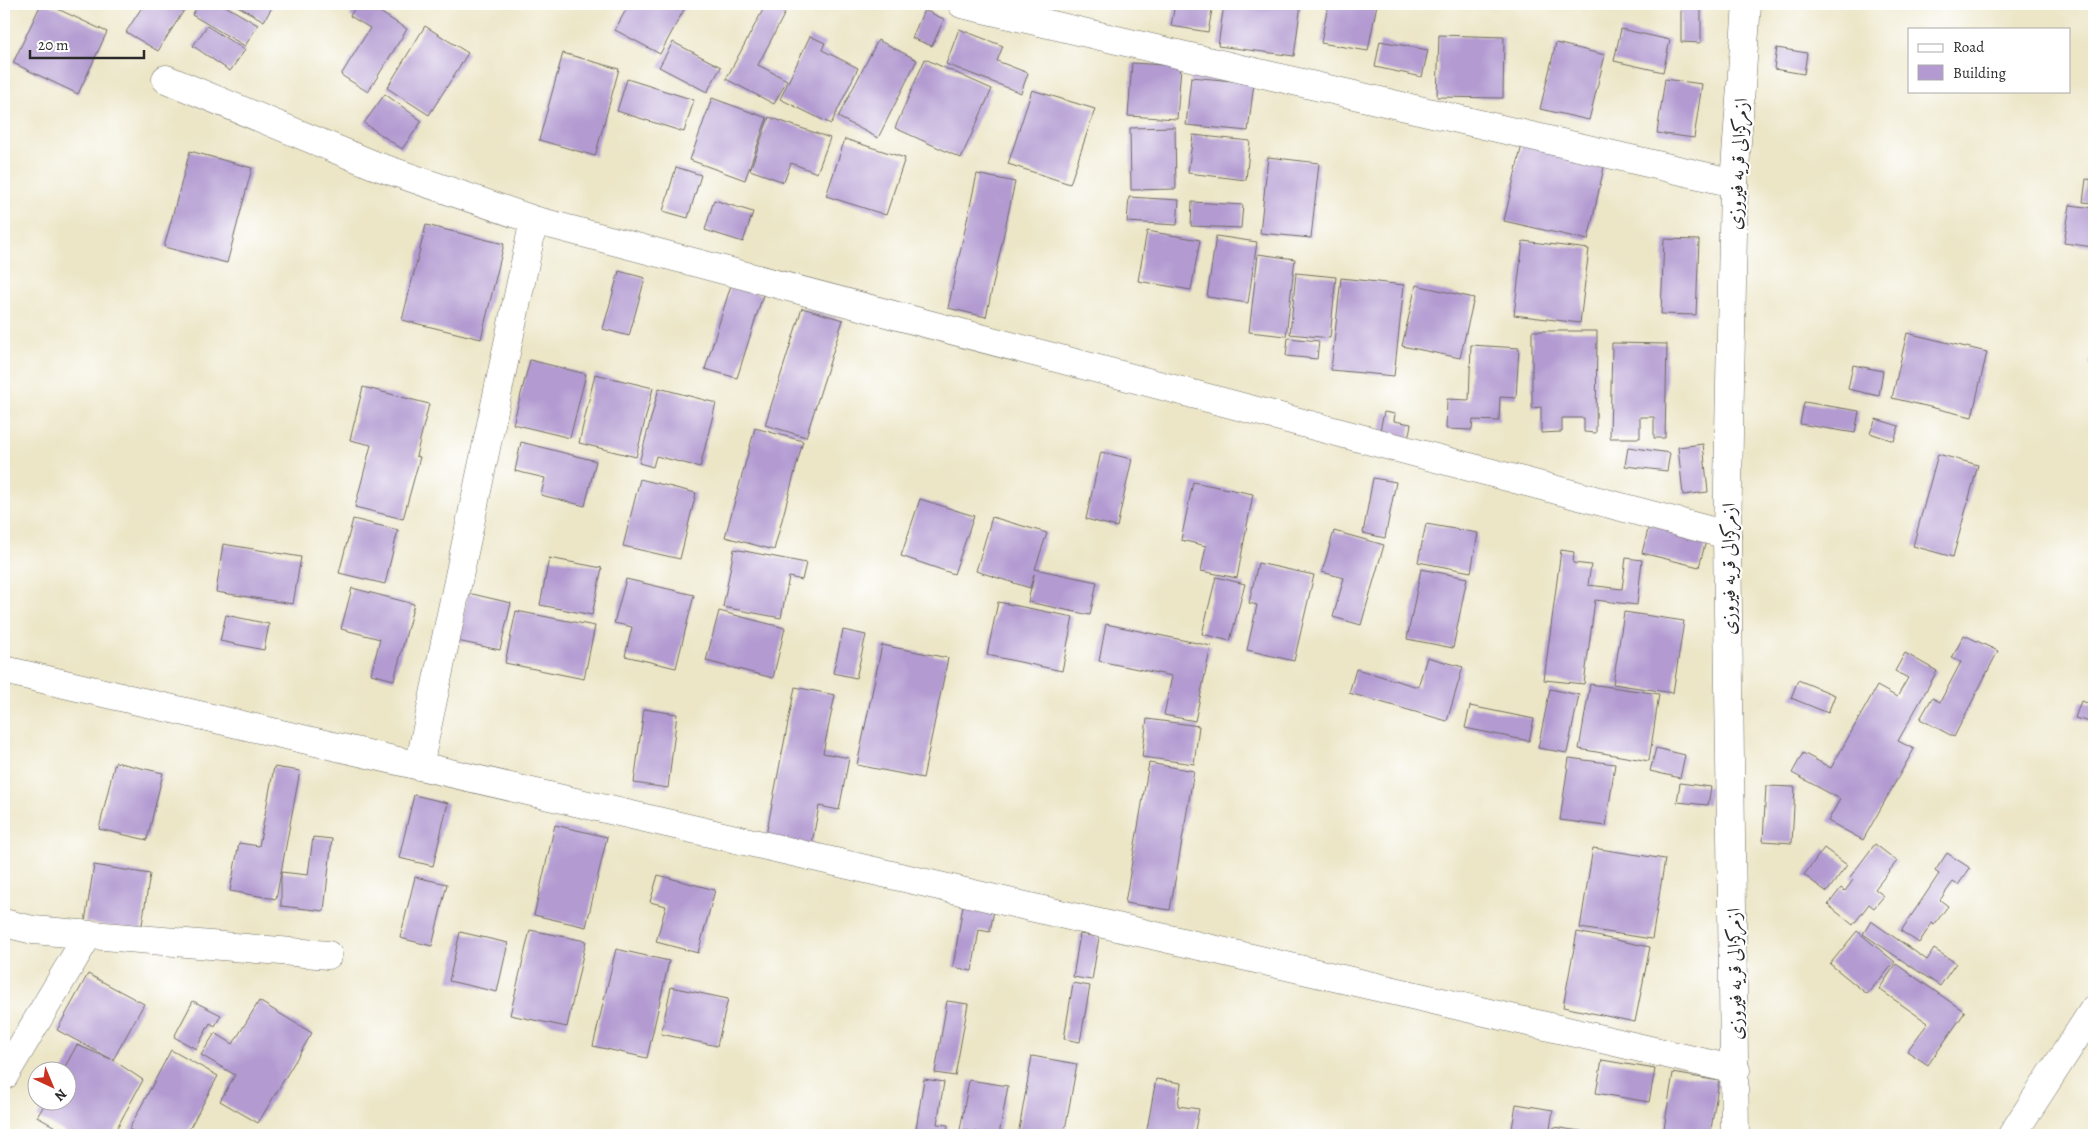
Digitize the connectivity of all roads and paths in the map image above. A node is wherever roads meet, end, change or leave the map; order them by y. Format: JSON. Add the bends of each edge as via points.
{"nodes":[{"id":1,"x":962,"y":4,"type":"edge"},
{"id":2,"x":1747,"y":4,"type":"edge"},
{"id":3,"x":166,"y":79,"type":"dead end"},
{"id":4,"x":1734,"y":182,"type":"junction"},
{"id":5,"x":534,"y":220,"type":"junction"},
{"id":6,"x":1727,"y":535,"type":"junction"},
{"id":7,"x":4,"y":670,"type":"edge"},
{"id":8,"x":420,"y":766,"type":"junction"},
{"id":9,"x":4,"y":923,"type":"edge"},
{"id":10,"x":88,"y":935,"type":"junction"},
{"id":11,"x":328,"y":956,"type":"dead end"},
{"id":12,"x":2093,"y":1015,"type":"edge"},
{"id":13,"x":1736,"y":1070,"type":"junction"},
{"id":14,"x":4,"y":1076,"type":"edge"},
{"id":15,"x":1735,"y":1135,"type":"edge"},
{"id":16,"x":2012,"y":1135,"type":"edge"}],
"edges":[{"from":1,"to":4,"type":"street"},
{"from":2,"to":4,"type":"street","name":"ازمرکزالی قریه فیروزی"},
{"from":3,"to":5,"type":"street","via":[[374,165]]},
{"from":4,"to":6,"type":"street","name":"ازمرکزالی قریه فیروزی"},
{"from":5,"to":6,"type":"street"},
{"from":5,"to":8,"type":"street"},
{"from":6,"to":13,"type":"street","name":"ازمرکزالی قریه فیروزی"},
{"from":7,"to":8,"type":"street"},
{"from":8,"to":13,"type":"street"},
{"from":9,"to":10,"type":"street","via":[[33,930]]},
{"from":10,"to":11,"type":"street"},
{"from":10,"to":14,"type":"street"},
{"from":12,"to":16,"type":"street"},
{"from":13,"to":15,"type":"street","name":"ازمرکزالی قریه فیروزی"}]}
